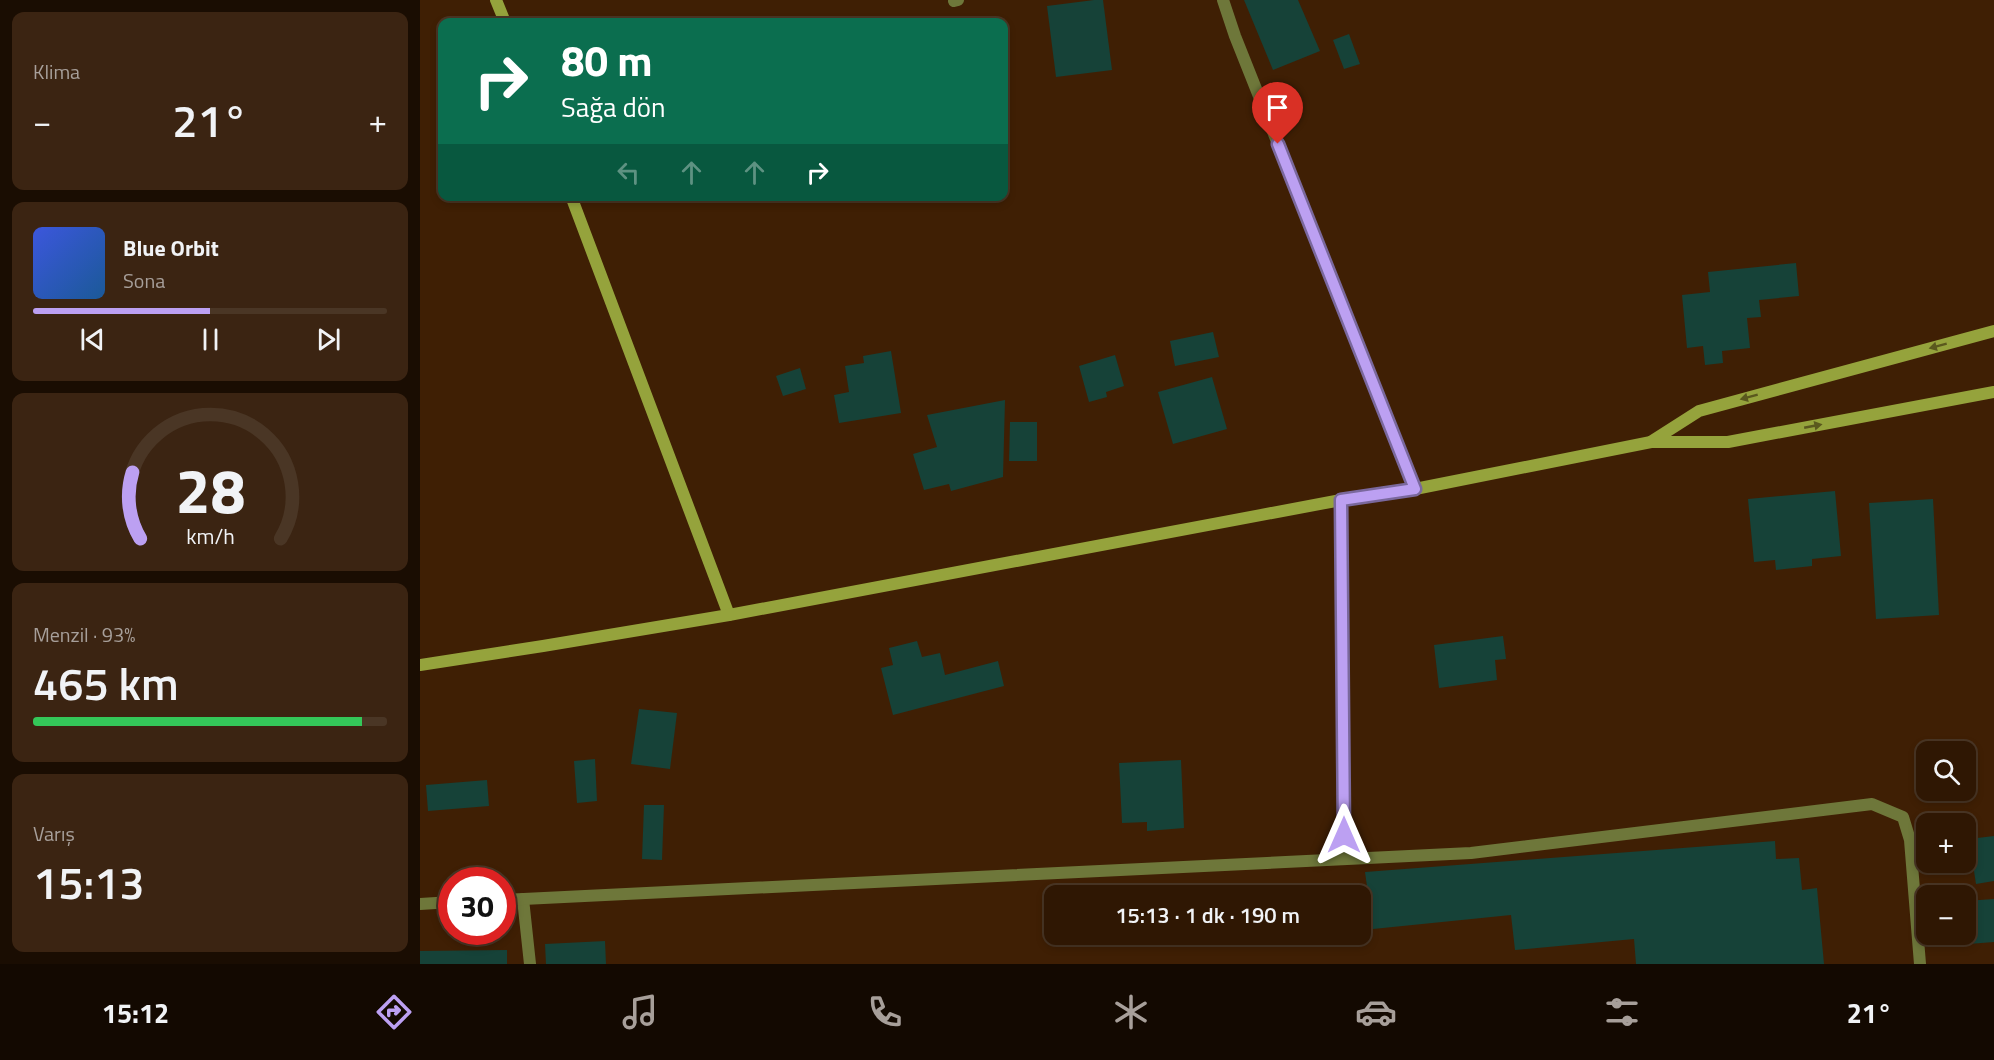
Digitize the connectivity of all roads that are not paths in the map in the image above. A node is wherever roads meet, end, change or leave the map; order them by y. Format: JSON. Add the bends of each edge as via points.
{"nodes":[{"id":1,"x":496,"y":0,"type":"edge"},
{"id":2,"x":1223,"y":0,"type":"edge"},
{"id":3,"x":503,"y":18,"type":"edge"},
{"id":4,"x":573,"y":201,"type":"edge"},
{"id":5,"x":1994,"y":331,"type":"edge"},
{"id":6,"x":1994,"y":392,"type":"edge"},
{"id":7,"x":1651,"y":442,"type":"junction"},
{"id":8,"x":1415,"y":489,"type":"junction"},
{"id":9,"x":1341,"y":500,"type":"junction"},
{"id":10,"x":729,"y":615,"type":"junction"},
{"id":11,"x":420,"y":665,"type":"edge"},
{"id":12,"x":1344,"y":859,"type":"junction"},
{"id":13,"x":516,"y":899,"type":"edge"},
{"id":14,"x":524,"y":899,"type":"junction"},
{"id":15,"x":438,"y":903,"type":"edge"},
{"id":16,"x":420,"y":904,"type":"edge"},
{"id":17,"x":530,"y":964,"type":"edge"},
{"id":18,"x":1920,"y":964,"type":"edge"}],
"edges":[{"from":1,"to":3,"type":"street"},
{"from":2,"to":8,"type":"street"},
{"from":4,"to":10,"type":"street"},
{"from":5,"to":7,"type":"street","one_way":true,"via":[[1700,411]]},
{"from":7,"to":6,"type":"street","one_way":true,"via":[[1728,442]]},
{"from":7,"to":8,"type":"street"},
{"from":8,"to":9,"type":"street"},
{"from":9,"to":10,"type":"street"},
{"from":9,"to":12,"type":"street"},
{"from":10,"to":11,"type":"street"},
{"from":12,"to":14,"type":"street"},
{"from":12,"to":18,"type":"street","via":[[1471,853],[1872,804],[1903,817],[1910,840]]},
{"from":13,"to":14,"type":"street"},
{"from":14,"to":17,"type":"street"},
{"from":15,"to":16,"type":"street"}]}
